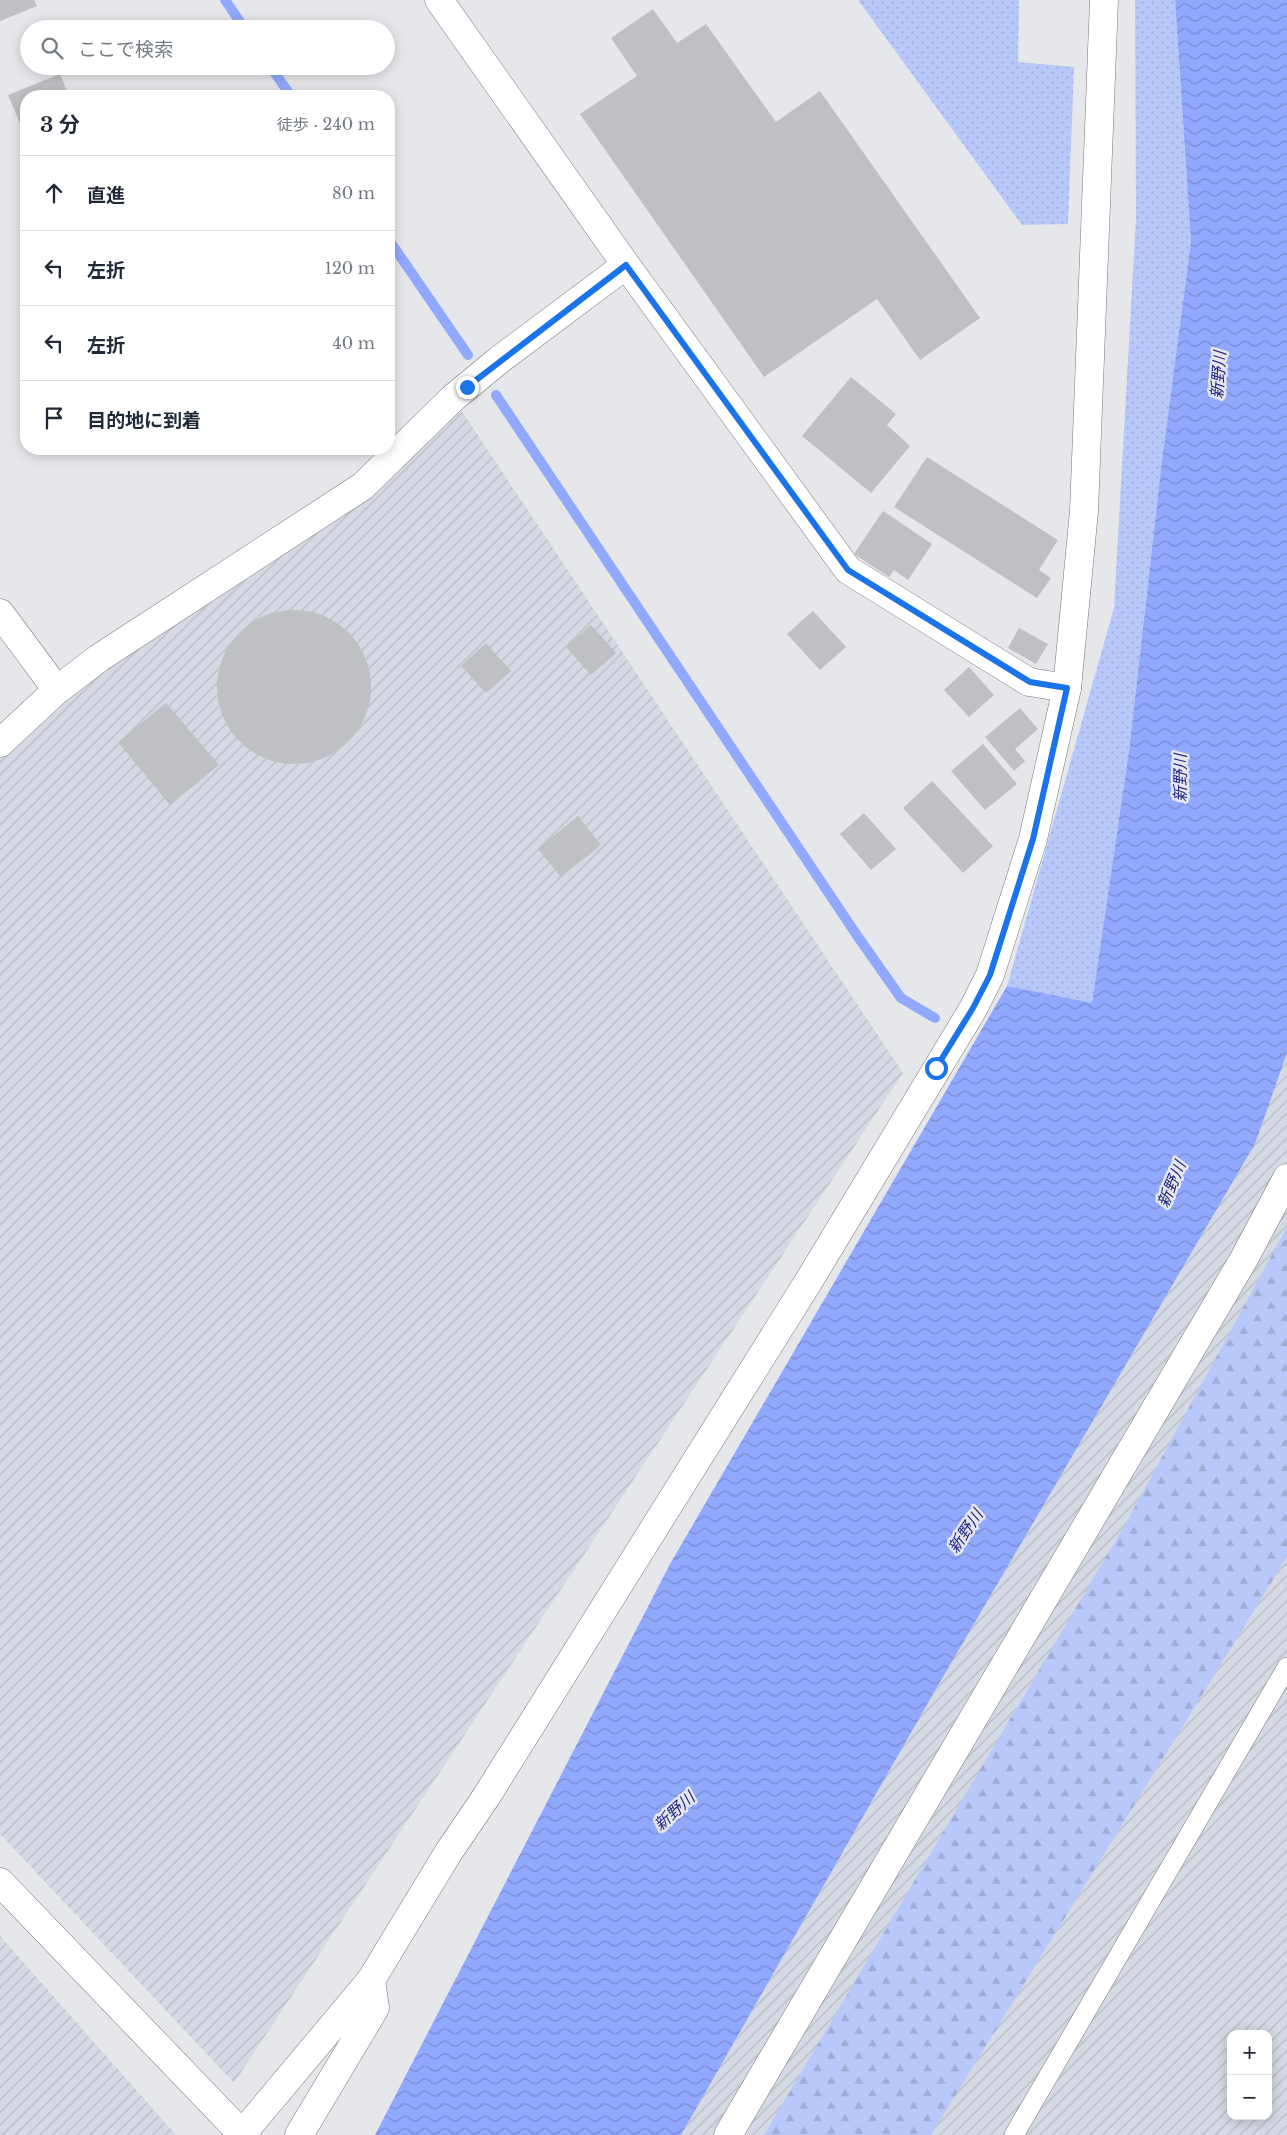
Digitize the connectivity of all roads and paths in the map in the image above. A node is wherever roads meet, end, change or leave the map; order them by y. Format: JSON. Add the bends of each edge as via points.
{"nodes":[{"id":1,"x":440,"y":0,"type":"edge"},
{"id":2,"x":1104,"y":0,"type":"edge"},
{"id":3,"x":626,"y":265,"type":"junction"},
{"id":4,"x":395,"y":455,"type":"edge"},
{"id":5,"x":395,"y":455,"type":"edge"},
{"id":6,"x":0,"y":613,"type":"edge"},
{"id":7,"x":1067,"y":688,"type":"junction"},
{"id":8,"x":58,"y":690,"type":"junction"},
{"id":9,"x":0,"y":743,"type":"edge"},
{"id":10,"x":1287,"y":1178,"type":"edge"},
{"id":11,"x":1287,"y":1667,"type":"edge"},
{"id":12,"x":2,"y":1887,"type":"edge"},
{"id":13,"x":371,"y":1980,"type":"junction"},
{"id":14,"x":299,"y":2135,"type":"edge"},
{"id":15,"x":728,"y":2135,"type":"edge"},
{"id":16,"x":1014,"y":2135,"type":"edge"}],
"edges":[{"from":1,"to":3,"type":"street"},
{"from":2,"to":7,"type":"street","via":[[1084,511]]},
{"from":3,"to":4,"type":"street","via":[[499,360],[453,398]]},
{"from":3,"to":7,"type":"street","via":[[848,570],[1030,682]]},
{"from":5,"to":8,"type":"street","via":[[363,486],[99,658]]},
{"from":6,"to":8,"type":"street"},
{"from":7,"to":13,"type":"street","via":[[1033,839],[990,975],[973,1008],[810,1279]]},
{"from":8,"to":9,"type":"street"},
{"from":10,"to":15,"type":"street","via":[[1240,1265]]},
{"from":11,"to":16,"type":"lane"},
{"from":12,"to":13,"type":"street","via":[[242,2134]]},
{"from":13,"to":14,"type":"street","via":[[375,2008]]}]}
